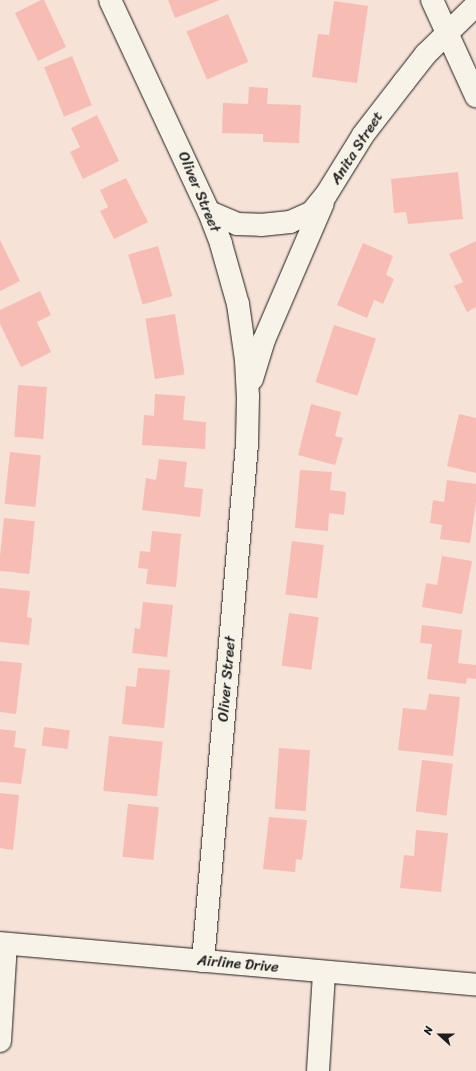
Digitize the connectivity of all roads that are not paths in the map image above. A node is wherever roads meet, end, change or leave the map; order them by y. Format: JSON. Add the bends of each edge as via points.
{"nodes":[{"id":1,"x":110,"y":0,"type":"edge"},
{"id":2,"x":432,"y":0,"type":"edge"},
{"id":3,"x":476,"y":6,"type":"edge"},
{"id":4,"x":447,"y":32,"type":"junction"},
{"id":5,"x":476,"y":96,"type":"edge"},
{"id":6,"x":326,"y":195,"type":"junction"},
{"id":7,"x":209,"y":212,"type":"junction"},
{"id":8,"x":248,"y":396,"type":"junction"},
{"id":9,"x":3,"y":944,"type":"edge"},
{"id":10,"x":202,"y":961,"type":"junction"},
{"id":11,"x":324,"y":972,"type":"junction"},
{"id":12,"x":476,"y":985,"type":"edge"},
{"id":13,"x":0,"y":1041,"type":"edge"},
{"id":14,"x":318,"y":1071,"type":"edge"}],
"edges":[{"from":1,"to":7,"type":"street","name":"Oliver Street"},
{"from":2,"to":4,"type":"street"},
{"from":3,"to":4,"type":"street","name":"Anita Street"},
{"from":4,"to":5,"type":"street"},
{"from":4,"to":6,"type":"street","name":"Anita Street","via":[[426,54],[363,135]]},
{"from":6,"to":7,"type":"street","name":"Anita Street","via":[[312,212],[290,222],[237,224]]},
{"from":6,"to":8,"type":"street","name":"Oliver Street","via":[[264,340]]},
{"from":7,"to":8,"type":"street","name":"Oliver Street","via":[[238,304]]},
{"from":8,"to":10,"type":"street","name":"Oliver Street","via":[[247,444]]},
{"from":9,"to":10,"type":"street","name":"Airline Drive"},
{"from":9,"to":13,"type":"street"},
{"from":10,"to":11,"type":"street","name":"Airline Drive"},
{"from":11,"to":12,"type":"street","name":"Airline Drive"},
{"from":11,"to":14,"type":"street"}]}
